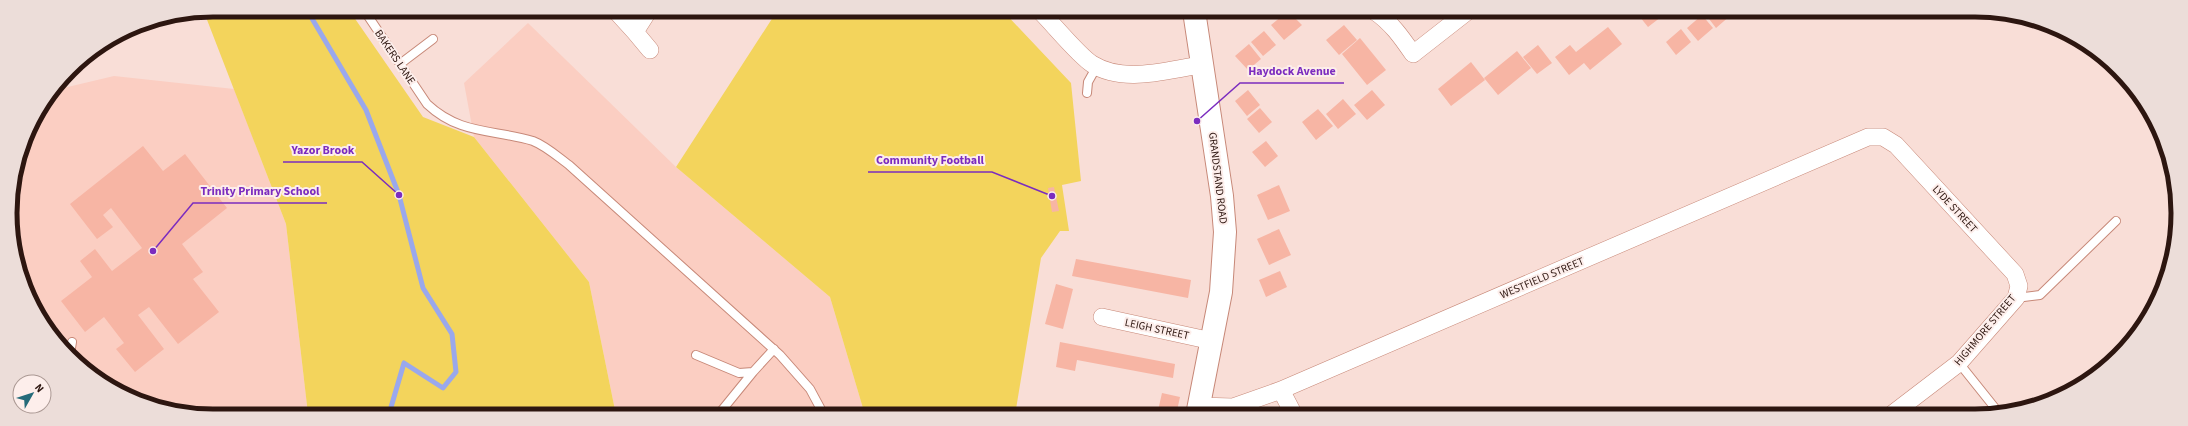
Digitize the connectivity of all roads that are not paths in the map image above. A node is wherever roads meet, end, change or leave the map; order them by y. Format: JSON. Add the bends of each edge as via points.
{"nodes":[{"id":1,"x":369,"y":17,"type":"edge"},
{"id":2,"x":621,"y":17,"type":"edge"},
{"id":3,"x":645,"y":17,"type":"edge"},
{"id":4,"x":1046,"y":17,"type":"edge"},
{"id":5,"x":1195,"y":17,"type":"edge"},
{"id":6,"x":1384,"y":17,"type":"edge"},
{"id":7,"x":1460,"y":17,"type":"edge"},
{"id":8,"x":635,"y":32,"type":"junction"},
{"id":9,"x":432,"y":39,"type":"dead end"},
{"id":10,"x":650,"y":50,"type":"dead end"},
{"id":11,"x":400,"y":64,"type":"junction"},
{"id":12,"x":1201,"y":65,"type":"junction"},
{"id":13,"x":1097,"y":66,"type":"junction"},
{"id":14,"x":1086,"y":93,"type":"dead end"},
{"id":15,"x":1883,"y":137,"type":"joint"},
{"id":16,"x":2116,"y":221,"type":"dead end"},
{"id":17,"x":2018,"y":292,"type":"junction"},
{"id":18,"x":1102,"y":317,"type":"dead end"},
{"id":19,"x":1212,"y":341,"type":"junction"},
{"id":20,"x":72,"y":342,"type":"dead end"},
{"id":21,"x":71,"y":348,"type":"edge"},
{"id":22,"x":774,"y":349,"type":"junction"},
{"id":23,"x":696,"y":355,"type":"dead end"},
{"id":24,"x":1959,"y":363,"type":"junction"},
{"id":25,"x":753,"y":372,"type":"junction"},
{"id":26,"x":1281,"y":390,"type":"junction"},
{"id":27,"x":1995,"y":408,"type":"edge"},
{"id":28,"x":723,"y":409,"type":"edge"},
{"id":29,"x":821,"y":409,"type":"edge"},
{"id":30,"x":1198,"y":409,"type":"edge"},
{"id":31,"x":1216,"y":409,"type":"edge"},
{"id":32,"x":1291,"y":409,"type":"edge"},
{"id":33,"x":1900,"y":409,"type":"edge"}],
"edges":[{"from":1,"to":11,"type":"lane","name":"BAKERS LANE"},
{"from":2,"to":8,"type":"street"},
{"from":3,"to":8,"type":"street"},
{"from":4,"to":13,"type":"street","via":[[1092,64]]},
{"from":5,"to":12,"type":"street","name":"GRANDSTAND ROAD"},
{"from":6,"to":7,"type":"street","via":[[1413,54]]},
{"from":8,"to":10,"type":"street"},
{"from":9,"to":11,"type":"lane"},
{"from":11,"to":22,"type":"lane","name":"BAKERS LANE","via":[[427,104],[437,113],[476,131],[535,142],[570,165]]},
{"from":12,"to":13,"type":"street","via":[[1132,75],[1111,72]]},
{"from":12,"to":19,"type":"street","name":"GRANDSTAND ROAD","via":[[1222,196],[1225,232],[1221,292]]},
{"from":13,"to":14,"type":"lane","via":[[1088,82]]},
{"from":15,"to":17,"type":"street","name":"LYDE STREET","via":[[1896,145],[2015,274]]},
{"from":15,"to":26,"type":"street","name":"WESTFIELD STREET","via":[[1868,137]]},
{"from":16,"to":17,"type":"lane","via":[[2040,295]]},
{"from":17,"to":24,"type":"street","name":"HIGHMORE STREET"},
{"from":18,"to":19,"type":"street","name":"LEIGH STREET"},
{"from":19,"to":30,"type":"street","name":"GRANDSTAND ROAD"},
{"from":20,"to":21,"type":"lane"},
{"from":22,"to":25,"type":"lane"},
{"from":22,"to":29,"type":"lane","name":"BAKERS LANE","via":[[810,389]]},
{"from":23,"to":25,"type":"lane","via":[[739,373]]},
{"from":24,"to":27,"type":"lane"},
{"from":24,"to":33,"type":"street","name":"HIGHMORE STREET"},
{"from":25,"to":28,"type":"lane"},
{"from":26,"to":31,"type":"street","name":"WESTFIELD STREET","via":[[1233,407]]},
{"from":26,"to":32,"type":"street"}]}
